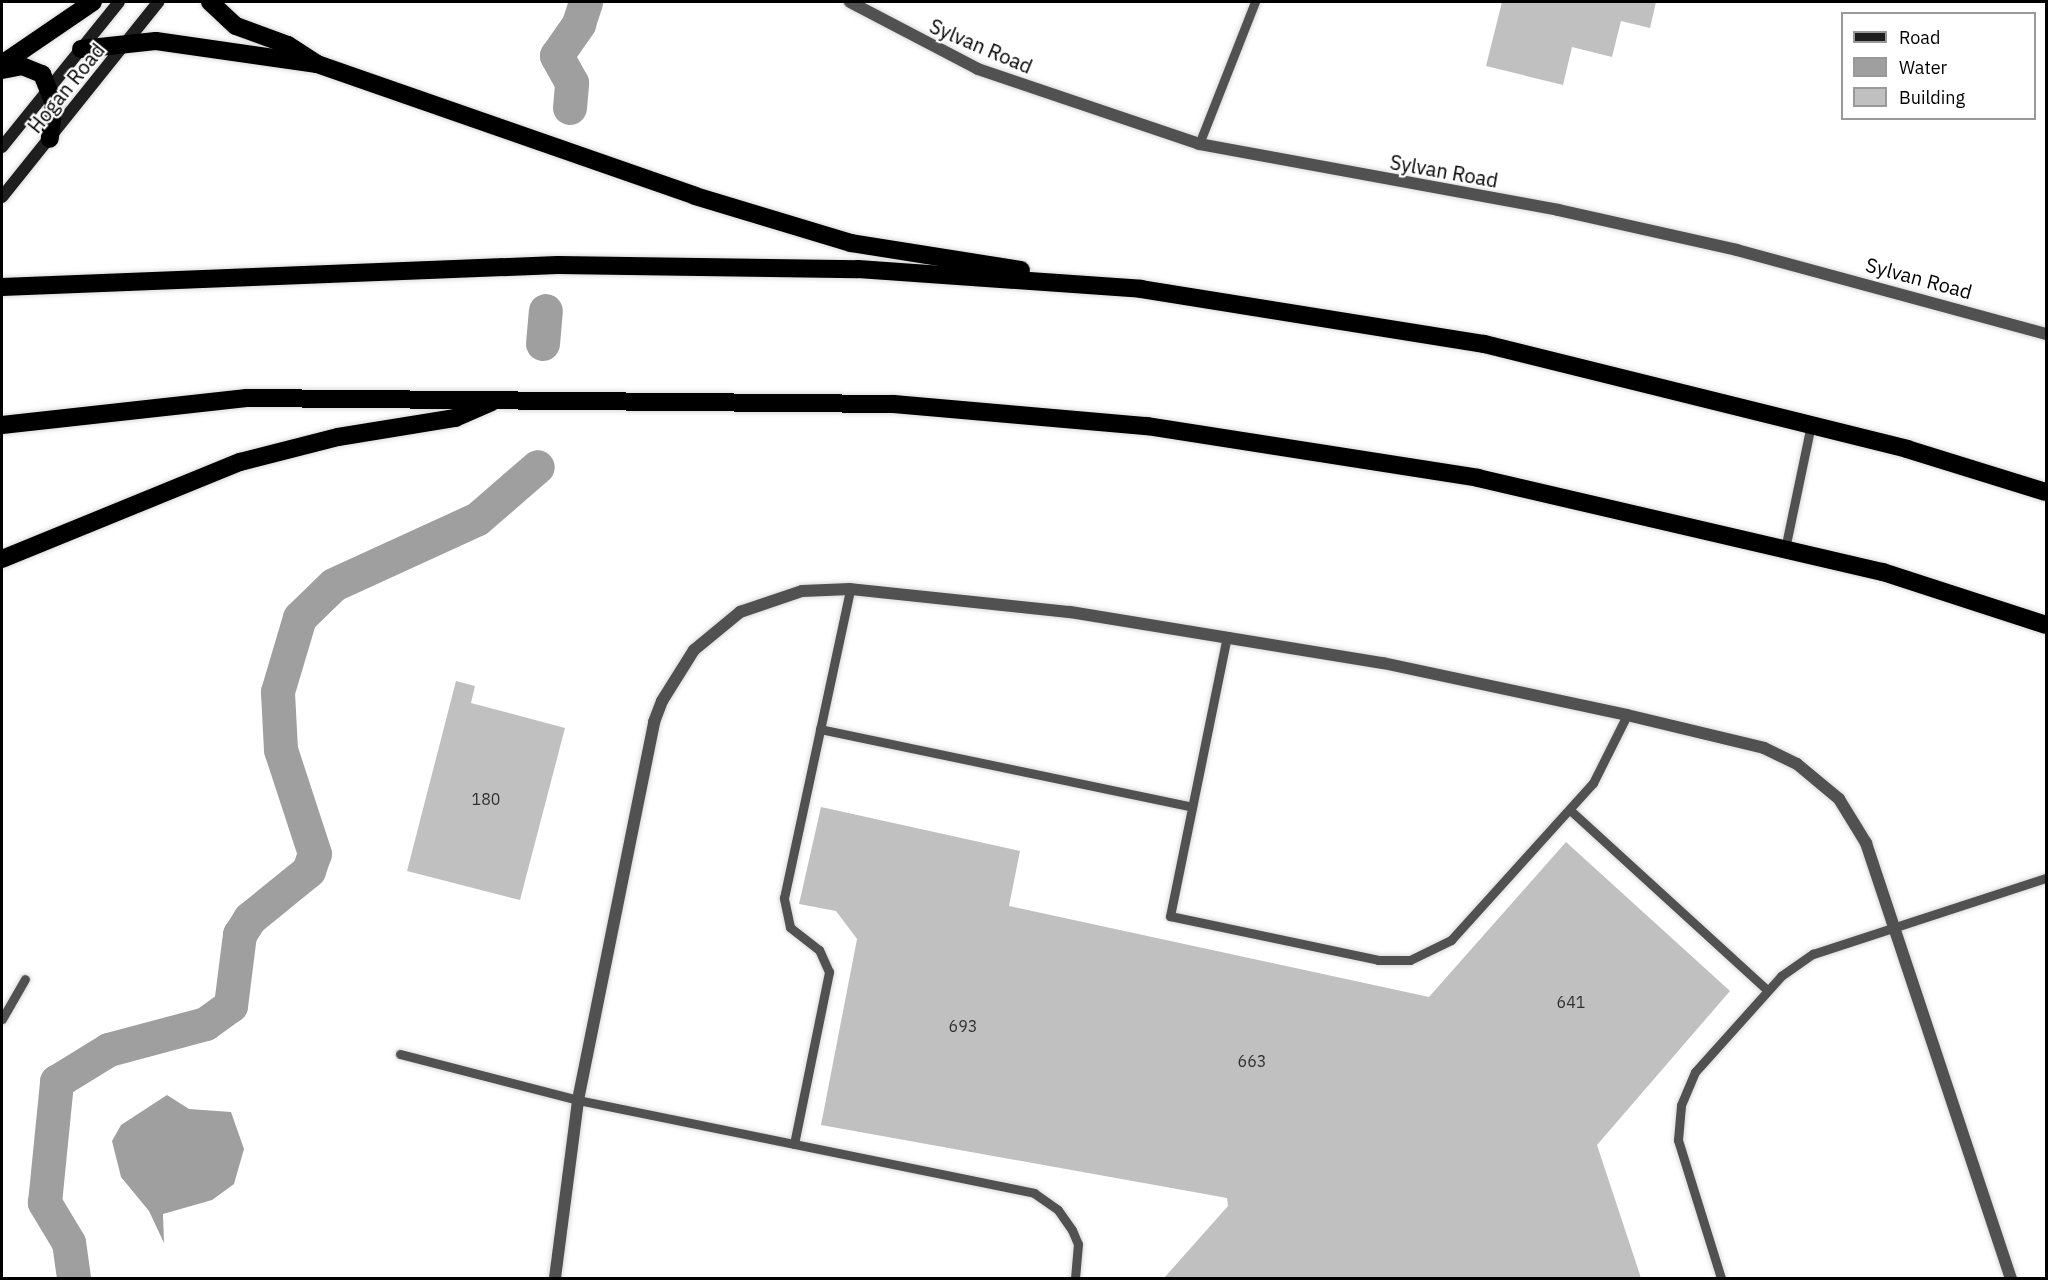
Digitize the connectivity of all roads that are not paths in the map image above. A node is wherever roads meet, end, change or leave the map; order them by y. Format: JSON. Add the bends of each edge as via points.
{"nodes":[{"id":1,"x":93,"y":2,"type":"edge"},
{"id":2,"x":119,"y":2,"type":"edge"},
{"id":3,"x":158,"y":2,"type":"edge"},
{"id":4,"x":210,"y":2,"type":"edge"},
{"id":5,"x":850,"y":2,"type":"edge"},
{"id":6,"x":1255,"y":2,"type":"edge"},
{"id":7,"x":127,"y":44,"type":"junction"},
{"id":8,"x":81,"y":49,"type":"junction"},
{"id":9,"x":2,"y":64,"type":"edge"},
{"id":10,"x":317,"y":64,"type":"junction"},
{"id":11,"x":2,"y":70,"type":"edge"},
{"id":12,"x":50,"y":87,"type":"junction"},
{"id":13,"x":50,"y":139,"type":"junction"},
{"id":14,"x":1199,"y":144,"type":"junction"},
{"id":15,"x":2,"y":147,"type":"edge"},
{"id":16,"x":2,"y":196,"type":"edge"},
{"id":17,"x":2,"y":288,"type":"edge"},
{"id":18,"x":1141,"y":289,"type":"junction"},
{"id":19,"x":2046,"y":334,"type":"edge"},
{"id":20,"x":500,"y":398,"type":"junction"},
{"id":21,"x":2,"y":425,"type":"edge"},
{"id":22,"x":1811,"y":425,"type":"junction"},
{"id":23,"x":2046,"y":492,"type":"edge"},
{"id":24,"x":1785,"y":549,"type":"junction"},
{"id":25,"x":2,"y":559,"type":"edge"},
{"id":26,"x":850,"y":590,"type":"junction"},
{"id":27,"x":2046,"y":625,"type":"edge"},
{"id":28,"x":1227,"y":636,"type":"junction"},
{"id":29,"x":1627,"y":715,"type":"junction"},
{"id":30,"x":820,"y":729,"type":"junction"},
{"id":31,"x":1192,"y":807,"type":"junction"},
{"id":32,"x":1570,"y":810,"type":"junction"},
{"id":33,"x":2046,"y":878,"type":"edge"},
{"id":34,"x":1895,"y":924,"type":"junction"},
{"id":35,"x":25,"y":979,"type":"dead end"},
{"id":36,"x":1767,"y":990,"type":"junction"},
{"id":37,"x":2,"y":1019,"type":"edge"},
{"id":38,"x":400,"y":1054,"type":"dead end"},
{"id":39,"x":578,"y":1100,"type":"junction"},
{"id":40,"x":794,"y":1144,"type":"junction"},
{"id":41,"x":555,"y":1278,"type":"edge"},
{"id":42,"x":1075,"y":1278,"type":"edge"},
{"id":43,"x":1721,"y":1278,"type":"edge"},
{"id":44,"x":2011,"y":1278,"type":"edge"}],
"edges":[{"from":1,"to":9,"type":"highway"},
{"from":2,"to":8,"type":"main road","name":"Hogan Road"},
{"from":3,"to":7,"type":"main road","name":"Hogan Road"},
{"from":4,"to":10,"type":"highway","via":[[236,26],[288,45]]},
{"from":5,"to":14,"type":"street","name":"Sylvan Road","via":[[978,69]]},
{"from":6,"to":14,"type":"lane"},
{"from":7,"to":8,"type":"highway"},
{"from":7,"to":10,"type":"highway","via":[[188,44],[279,62]]},
{"from":7,"to":13,"type":"main road","name":"Hogan Road"},
{"from":8,"to":12,"type":"main road","name":"Hogan Road"},
{"from":10,"to":18,"type":"highway","via":[[672,188],[850,243]]},
{"from":11,"to":12,"type":"highway","via":[[32,68]]},
{"from":12,"to":13,"type":"highway","via":[[54,104]]},
{"from":12,"to":15,"type":"main road","name":"Hogan Road"},
{"from":13,"to":16,"type":"main road","name":"Hogan Road"},
{"from":14,"to":19,"type":"street","name":"Sylvan Road","via":[[1558,210],[1715,245]]},
{"from":17,"to":18,"type":"highway","via":[[558,265],[858,270]]},
{"from":18,"to":22,"type":"highway","via":[[1484,344]]},
{"from":20,"to":21,"type":"highway","via":[[247,398]]},
{"from":20,"to":24,"type":"highway","via":[[894,404],[1147,426],[1478,478]]},
{"from":20,"to":25,"type":"highway","via":[[454,418],[338,437],[240,462]]},
{"from":22,"to":23,"type":"highway"},
{"from":22,"to":24,"type":"lane"},
{"from":24,"to":27,"type":"highway","via":[[1883,572]]},
{"from":26,"to":28,"type":"street","via":[[1070,612]]},
{"from":26,"to":30,"type":"lane"},
{"from":26,"to":39,"type":"street","via":[[802,591],[740,612],[694,650],[675,675],[654,722]]},
{"from":28,"to":29,"type":"street"},
{"from":28,"to":31,"type":"lane"},
{"from":29,"to":32,"type":"lane","via":[[1593,783]]},
{"from":29,"to":34,"type":"street","via":[[1764,748],[1816,777],[1854,821]]},
{"from":30,"to":31,"type":"lane"},
{"from":30,"to":40,"type":"lane","via":[[784,898],[790,927],[819,950],[829,972]]},
{"from":31,"to":32,"type":"lane","via":[[1170,916],[1393,961],[1410,960],[1451,939]]},
{"from":32,"to":36,"type":"lane"},
{"from":33,"to":34,"type":"lane"},
{"from":34,"to":36,"type":"lane","via":[[1813,954]]},
{"from":34,"to":44,"type":"street"},
{"from":35,"to":37,"type":"lane"},
{"from":36,"to":43,"type":"lane","via":[[1695,1072],[1680,1112],[1682,1156]]},
{"from":38,"to":39,"type":"lane"},
{"from":39,"to":40,"type":"lane"},
{"from":39,"to":41,"type":"street"},
{"from":40,"to":42,"type":"lane","via":[[1034,1193],[1058,1210],[1072,1230],[1078,1244]]}]}
